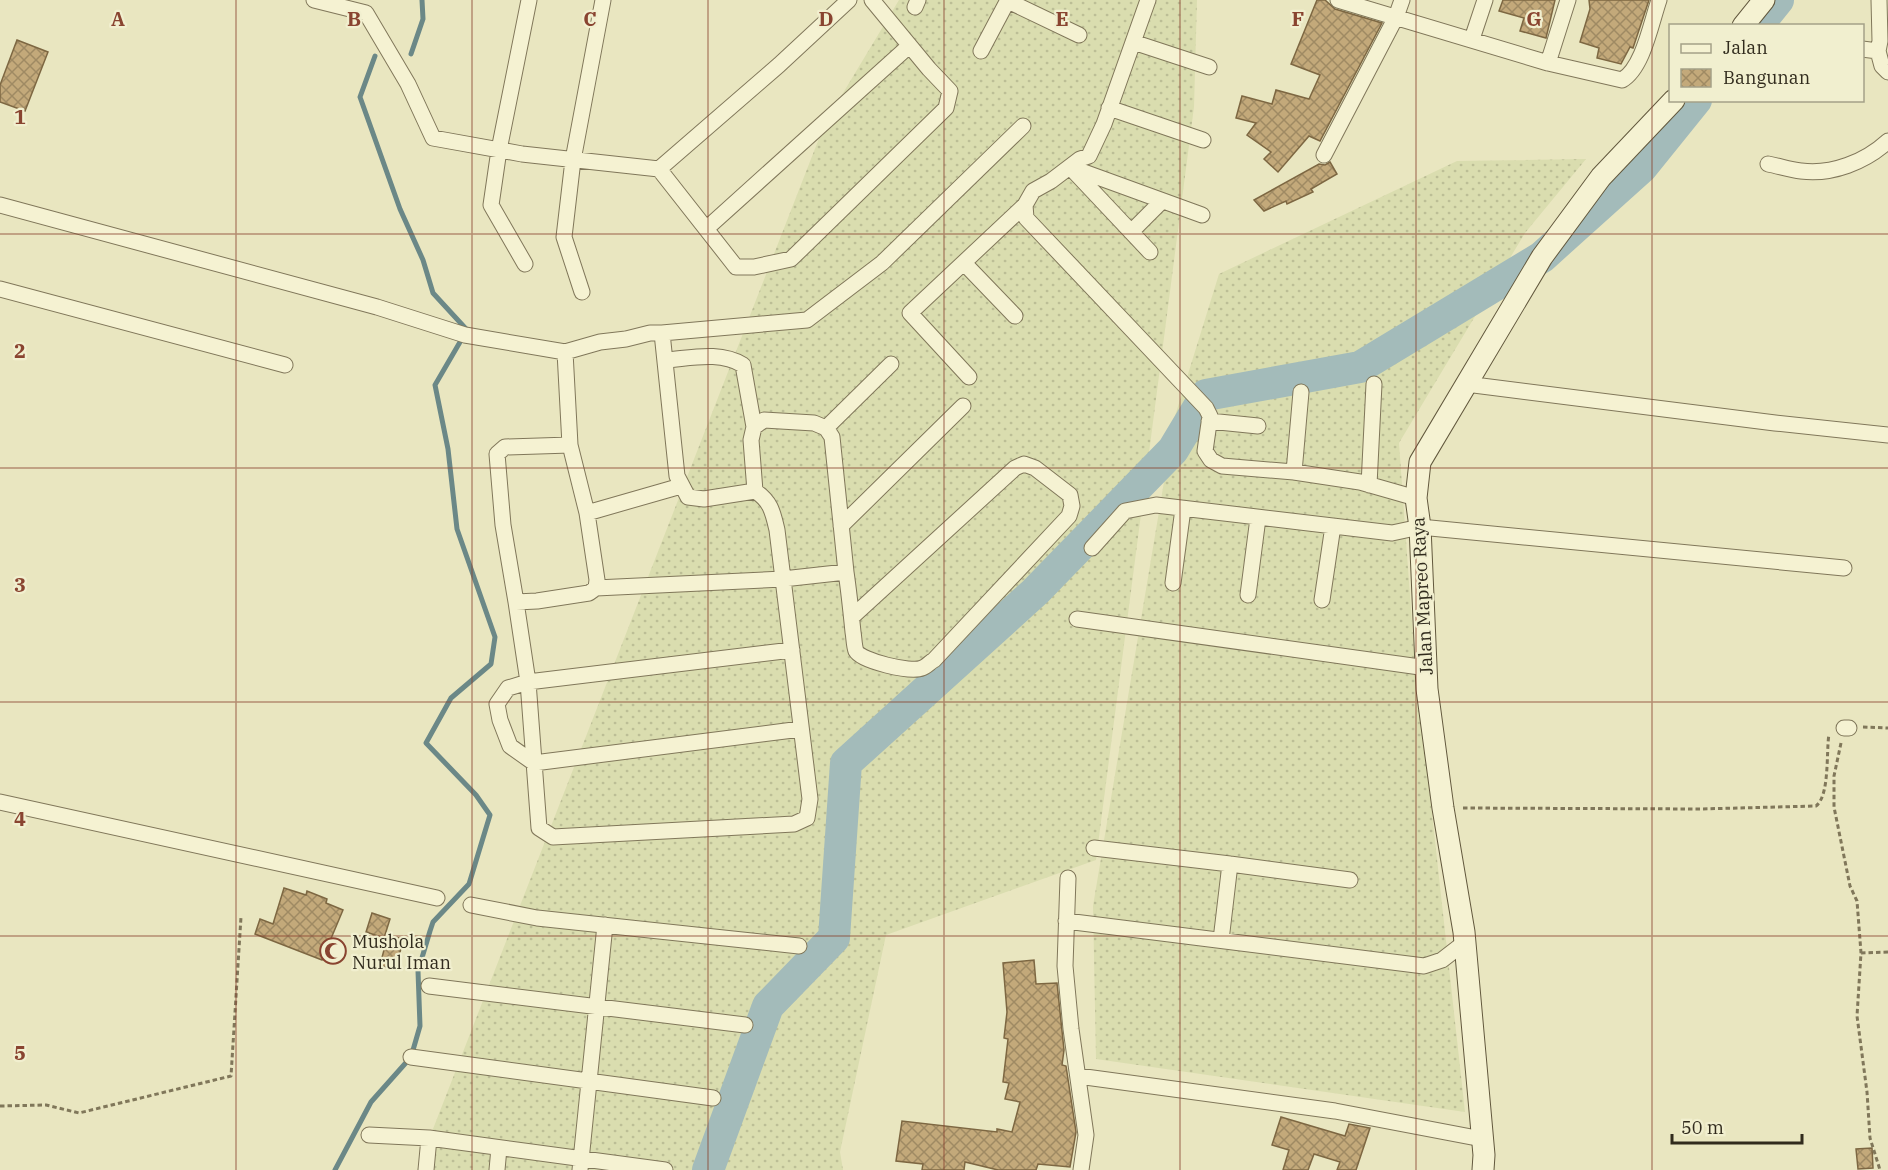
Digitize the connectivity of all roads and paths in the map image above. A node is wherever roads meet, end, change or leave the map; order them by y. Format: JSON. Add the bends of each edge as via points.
{"nodes":[{"id":1,"x":314,"y":0,"type":"edge"},
{"id":2,"x":529,"y":0,"type":"edge"},
{"id":3,"x":603,"y":0,"type":"edge"},
{"id":4,"x":849,"y":0,"type":"edge"},
{"id":5,"x":873,"y":0,"type":"edge"},
{"id":6,"x":1008,"y":0,"type":"edge"},
{"id":7,"x":1148,"y":0,"type":"edge"},
{"id":8,"x":1338,"y":0,"type":"edge"},
{"id":9,"x":1402,"y":0,"type":"edge"},
{"id":10,"x":1485,"y":0,"type":"edge"},
{"id":11,"x":1568,"y":0,"type":"edge"},
{"id":12,"x":1659,"y":0,"type":"edge"},
{"id":13,"x":1764,"y":0,"type":"edge"},
{"id":14,"x":1879,"y":0,"type":"edge"},
{"id":15,"x":1396,"y":17,"type":"junction"},
{"id":16,"x":1745,"y":24,"type":"edge"},
{"id":17,"x":1079,"y":35,"type":"dead end"},
{"id":18,"x":1472,"y":39,"type":"junction"},
{"id":19,"x":1133,"y":42,"type":"junction"},
{"id":20,"x":909,"y":45,"type":"junction"},
{"id":21,"x":1870,"y":50,"type":"edge"},
{"id":22,"x":981,"y":51,"type":"dead end"},
{"id":23,"x":1548,"y":63,"type":"junction"},
{"id":24,"x":1209,"y":67,"type":"dead end"},
{"id":25,"x":1888,"y":72,"type":"edge"},
{"id":26,"x":1672,"y":102,"type":"edge"},
{"id":27,"x":1109,"y":108,"type":"junction"},
{"id":28,"x":1023,"y":126,"type":"dead end"},
{"id":29,"x":1203,"y":140,"type":"dead end"},
{"id":30,"x":1888,"y":141,"type":"edge"},
{"id":31,"x":499,"y":150,"type":"junction"},
{"id":32,"x":1324,"y":155,"type":"dead end"},
{"id":33,"x":573,"y":160,"type":"junction"},
{"id":34,"x":1768,"y":164,"type":"dead end"},
{"id":35,"x":1070,"y":167,"type":"junction"},
{"id":36,"x":659,"y":169,"type":"junction"},
{"id":37,"x":1162,"y":201,"type":"junction"},
{"id":38,"x":0,"y":205,"type":"edge"},
{"id":39,"x":1024,"y":205,"type":"junction"},
{"id":40,"x":1202,"y":215,"type":"dead end"},
{"id":41,"x":706,"y":229,"type":"junction"},
{"id":42,"x":1131,"y":232,"type":"junction"},
{"id":43,"x":1150,"y":252,"type":"dead end"},
{"id":44,"x":964,"y":263,"type":"junction"},
{"id":45,"x":525,"y":264,"type":"dead end"},
{"id":46,"x":0,"y":289,"type":"edge"},
{"id":47,"x":582,"y":292,"type":"dead end"},
{"id":48,"x":1015,"y":316,"type":"dead end"},
{"id":49,"x":662,"y":333,"type":"junction"},
{"id":50,"x":565,"y":352,"type":"junction"},
{"id":51,"x":666,"y":360,"type":"junction"},
{"id":52,"x":891,"y":364,"type":"dead end"},
{"id":53,"x":285,"y":365,"type":"dead end"},
{"id":54,"x":969,"y":377,"type":"dead end"},
{"id":55,"x":1374,"y":384,"type":"dead end"},
{"id":56,"x":1466,"y":384,"type":"junction"},
{"id":57,"x":1301,"y":392,"type":"dead end"},
{"id":58,"x":963,"y":406,"type":"dead end"},
{"id":59,"x":1209,"y":421,"type":"junction"},
{"id":60,"x":1258,"y":426,"type":"dead end"},
{"id":61,"x":754,"y":427,"type":"junction"},
{"id":62,"x":826,"y":428,"type":"junction"},
{"id":63,"x":1888,"y":435,"type":"edge"},
{"id":64,"x":570,"y":445,"type":"junction"},
{"id":65,"x":1294,"y":472,"type":"junction"},
{"id":66,"x":1369,"y":485,"type":"junction"},
{"id":67,"x":681,"y":486,"type":"junction"},
{"id":68,"x":754,"y":491,"type":"junction"},
{"id":69,"x":1416,"y":498,"type":"junction"},
{"id":70,"x":1183,"y":509,"type":"junction"},
{"id":71,"x":587,"y":513,"type":"junction"},
{"id":72,"x":1258,"y":518,"type":"junction"},
{"id":73,"x":841,"y":526,"type":"junction"},
{"id":74,"x":1333,"y":526,"type":"junction"},
{"id":75,"x":1420,"y":527,"type":"junction"},
{"id":76,"x":1092,"y":548,"type":"dead end"},
{"id":77,"x":1844,"y":568,"type":"dead end"},
{"id":78,"x":846,"y":572,"type":"junction"},
{"id":79,"x":783,"y":579,"type":"junction"},
{"id":80,"x":1173,"y":583,"type":"dead end"},
{"id":81,"x":596,"y":588,"type":"junction"},
{"id":82,"x":1248,"y":595,"type":"dead end"},
{"id":83,"x":1322,"y":600,"type":"dead end"},
{"id":84,"x":516,"y":602,"type":"junction"},
{"id":85,"x":852,"y":617,"type":"junction"},
{"id":86,"x":1077,"y":619,"type":"dead end"},
{"id":87,"x":792,"y":650,"type":"junction"},
{"id":88,"x":1427,"y":668,"type":"junction"},
{"id":89,"x":528,"y":682,"type":"junction"},
{"id":90,"x":1888,"y":728,"type":"edge"},
{"id":91,"x":801,"y":729,"type":"junction"},
{"id":92,"x":1841,"y":729,"type":"junction"},
{"id":93,"x":534,"y":764,"type":"junction"},
{"id":94,"x":0,"y":802,"type":"edge"},
{"id":95,"x":1443,"y":808,"type":"junction"},
{"id":96,"x":1094,"y":848,"type":"dead end"},
{"id":97,"x":1230,"y":864,"type":"junction"},
{"id":98,"x":1068,"y":878,"type":"dead end"},
{"id":99,"x":1350,"y":880,"type":"dead end"},
{"id":100,"x":437,"y":898,"type":"dead end"},
{"id":101,"x":471,"y":904,"type":"dead end"},
{"id":102,"x":242,"y":917,"type":"dead end"},
{"id":103,"x":1066,"y":921,"type":"junction"},
{"id":104,"x":605,"y":926,"type":"junction"},
{"id":105,"x":1221,"y":940,"type":"junction"},
{"id":106,"x":1464,"y":943,"type":"junction"},
{"id":107,"x":799,"y":946,"type":"dead end"},
{"id":108,"x":1888,"y":952,"type":"edge"},
{"id":109,"x":1861,"y":953,"type":"junction"},
{"id":110,"x":429,"y":986,"type":"dead end"},
{"id":111,"x":597,"y":1007,"type":"junction"},
{"id":112,"x":745,"y":1025,"type":"dead end"},
{"id":113,"x":411,"y":1057,"type":"dead end"},
{"id":114,"x":1078,"y":1076,"type":"junction"},
{"id":115,"x":589,"y":1082,"type":"junction"},
{"id":116,"x":713,"y":1098,"type":"dead end"},
{"id":117,"x":0,"y":1106,"type":"edge"},
{"id":118,"x":369,"y":1136,"type":"dead end"},
{"id":119,"x":429,"y":1138,"type":"junction"},
{"id":120,"x":1482,"y":1139,"type":"junction"},
{"id":121,"x":499,"y":1148,"type":"junction"},
{"id":122,"x":580,"y":1164,"type":"edge"},
{"id":123,"x":426,"y":1170,"type":"edge"},
{"id":124,"x":497,"y":1170,"type":"edge"},
{"id":125,"x":665,"y":1170,"type":"edge"},
{"id":126,"x":1081,"y":1170,"type":"edge"},
{"id":127,"x":1483,"y":1170,"type":"edge"},
{"id":128,"x":1880,"y":1170,"type":"edge"}],
"edges":[{"from":1,"to":31,"type":"street","via":[[366,13],[408,84],[433,138]]},
{"from":2,"to":31,"type":"street"},
{"from":3,"to":33,"type":"street"},
{"from":4,"to":36,"type":"street"},
{"from":5,"to":20,"type":"street"},
{"from":6,"to":17,"type":"street"},
{"from":6,"to":22,"type":"street"},
{"from":7,"to":19,"type":"street"},
{"from":8,"to":15,"type":"street"},
{"from":9,"to":15,"type":"street"},
{"from":10,"to":18,"type":"street"},
{"from":11,"to":23,"type":"street"},
{"from":12,"to":23,"type":"street","via":[[1637,65],[1622,80]]},
{"from":13,"to":16,"type":"street"},
{"from":14,"to":21,"type":"street","via":[[1880,41]]},
{"from":15,"to":18,"type":"street"},
{"from":15,"to":32,"type":"street"},
{"from":18,"to":23,"type":"street"},
{"from":19,"to":24,"type":"street"},
{"from":19,"to":27,"type":"street"},
{"from":20,"to":41,"type":"street"},
{"from":20,"to":41,"type":"street","via":[[950,91],[946,108],[791,260],[735,267]]},
{"from":21,"to":25,"type":"street"},
{"from":26,"to":56,"type":"street","name":"Jalan Mapreo Raya","via":[[1580,203],[1542,256]]},
{"from":27,"to":29,"type":"street"},
{"from":27,"to":35,"type":"street","via":[[1089,156]]},
{"from":28,"to":49,"type":"street","via":[[882,263],[807,321]]},
{"from":30,"to":34,"type":"street","via":[[1842,168],[1803,171]]},
{"from":31,"to":33,"type":"street"},
{"from":31,"to":45,"type":"street","via":[[491,205]]},
{"from":33,"to":36,"type":"street"},
{"from":33,"to":47,"type":"street","via":[[564,237]]},
{"from":35,"to":37,"type":"street"},
{"from":35,"to":39,"type":"street","via":[[1033,191]]},
{"from":35,"to":42,"type":"street"},
{"from":36,"to":41,"type":"street"},
{"from":37,"to":40,"type":"street"},
{"from":37,"to":42,"type":"street"},
{"from":38,"to":50,"type":"street","via":[[377,307],[465,335]]},
{"from":39,"to":44,"type":"street"},
{"from":39,"to":59,"type":"street","via":[[1026,218],[1206,408]]},
{"from":42,"to":43,"type":"street"},
{"from":44,"to":48,"type":"street"},
{"from":44,"to":54,"type":"street","via":[[910,313]]},
{"from":46,"to":53,"type":"street"},
{"from":49,"to":50,"type":"street","via":[[600,342]]},
{"from":49,"to":51,"type":"street"},
{"from":50,"to":64,"type":"street"},
{"from":51,"to":61,"type":"street","via":[[717,356],[732,358],[743,365]]},
{"from":51,"to":67,"type":"street"},
{"from":52,"to":62,"type":"street"},
{"from":55,"to":66,"type":"street"},
{"from":56,"to":63,"type":"street"},
{"from":56,"to":69,"type":"street","name":"Jalan Mapreo Raya","via":[[1420,462]]},
{"from":57,"to":65,"type":"street"},
{"from":58,"to":73,"type":"street"},
{"from":59,"to":60,"type":"street"},
{"from":59,"to":65,"type":"street","via":[[1205,451],[1211,460],[1222,466]]},
{"from":61,"to":62,"type":"street","via":[[764,420],[814,423]]},
{"from":61,"to":68,"type":"street"},
{"from":62,"to":73,"type":"street","via":[[832,437]]},
{"from":64,"to":71,"type":"street"},
{"from":64,"to":84,"type":"street","via":[[505,447],[497,453],[503,525]]},
{"from":65,"to":66,"type":"street"},
{"from":66,"to":69,"type":"street"},
{"from":67,"to":68,"type":"street","via":[[688,497],[704,499]]},
{"from":67,"to":71,"type":"street"},
{"from":68,"to":79,"type":"street","via":[[772,508]]},
{"from":69,"to":75,"type":"street","name":"Jalan Mapreo Raya"},
{"from":70,"to":72,"type":"street"},
{"from":70,"to":76,"type":"street","via":[[1156,505],[1125,511]]},
{"from":70,"to":80,"type":"street"},
{"from":71,"to":81,"type":"street"},
{"from":72,"to":74,"type":"street"},
{"from":72,"to":82,"type":"street"},
{"from":73,"to":78,"type":"street"},
{"from":74,"to":75,"type":"street","via":[[1392,532]]},
{"from":74,"to":83,"type":"street"},
{"from":75,"to":77,"type":"street"},
{"from":75,"to":88,"type":"street","name":"Jalan Mapreo Raya"},
{"from":78,"to":79,"type":"street"},
{"from":78,"to":85,"type":"street"},
{"from":79,"to":81,"type":"street"},
{"from":79,"to":87,"type":"street"},
{"from":81,"to":84,"type":"street","via":[[589,593]]},
{"from":84,"to":89,"type":"street"},
{"from":85,"to":85,"type":"street","via":[[1015,468],[1024,464],[1035,468],[1070,495],[1069,516],[921,669],[890,666],[861,656],[856,650]]},
{"from":86,"to":88,"type":"street"},
{"from":87,"to":89,"type":"street"},
{"from":87,"to":91,"type":"street"},
{"from":88,"to":95,"type":"street","name":"Jalan Mapreo Raya"},
{"from":89,"to":93,"type":"street"},
{"from":89,"to":93,"type":"street","via":[[508,688],[497,704],[510,746]]},
{"from":90,"to":92,"type":"path"},
{"from":91,"to":93,"type":"street"},
{"from":91,"to":93,"type":"street","via":[[810,799],[807,818],[794,824],[553,837],[539,828]]},
{"from":92,"to":95,"type":"path","via":[[1828,734],[1824,794],[1819,804],[1812,807]]},
{"from":92,"to":109,"type":"path","via":[[1833,792],[1850,886],[1857,901]]},
{"from":94,"to":100,"type":"street"},
{"from":95,"to":106,"type":"street","name":"Jalan Mapreo Raya"},
{"from":96,"to":97,"type":"street"},
{"from":97,"to":99,"type":"street"},
{"from":97,"to":105,"type":"street"},
{"from":98,"to":103,"type":"street"},
{"from":101,"to":104,"type":"street","via":[[537,918]]},
{"from":102,"to":117,"type":"path","via":[[231,1076],[79,1113],[46,1105]]},
{"from":103,"to":105,"type":"street"},
{"from":103,"to":114,"type":"street","via":[[1065,966]]},
{"from":104,"to":107,"type":"street"},
{"from":104,"to":111,"type":"street"},
{"from":105,"to":106,"type":"street","via":[[1424,966],[1442,960]]},
{"from":106,"to":120,"type":"street","name":"Jalan Mapreo Raya"},
{"from":108,"to":109,"type":"path"},
{"from":109,"to":128,"type":"path","via":[[1857,1016],[1870,1138]]},
{"from":110,"to":111,"type":"street"},
{"from":111,"to":112,"type":"street"},
{"from":111,"to":115,"type":"street"},
{"from":113,"to":115,"type":"street"},
{"from":114,"to":120,"type":"street","via":[[1335,1111]]},
{"from":114,"to":126,"type":"street","via":[[1086,1135]]},
{"from":115,"to":116,"type":"street"},
{"from":115,"to":122,"type":"street"},
{"from":118,"to":119,"type":"street"},
{"from":119,"to":121,"type":"street"},
{"from":119,"to":123,"type":"street"},
{"from":120,"to":127,"type":"street","name":"Jalan Mapreo Raya"},
{"from":121,"to":122,"type":"street"},
{"from":121,"to":124,"type":"street"},
{"from":122,"to":125,"type":"street"}]}
